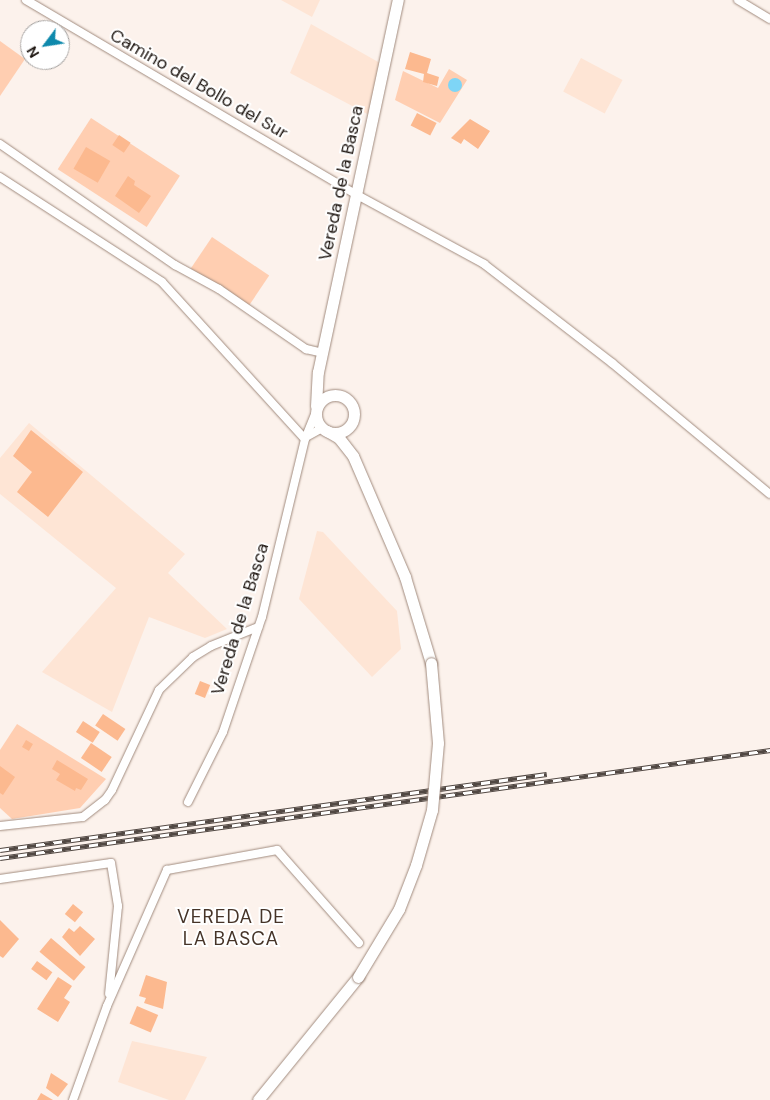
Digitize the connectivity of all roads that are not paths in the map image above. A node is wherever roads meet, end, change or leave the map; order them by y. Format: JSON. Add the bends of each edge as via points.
{"nodes":[{"id":1,"x":26,"y":0,"type":"edge"},
{"id":2,"x":398,"y":0,"type":"edge"},
{"id":3,"x":738,"y":0,"type":"edge"},
{"id":4,"x":770,"y":19,"type":"edge"},
{"id":5,"x":0,"y":144,"type":"edge"},
{"id":6,"x":0,"y":177,"type":"edge"},
{"id":7,"x":357,"y":195,"type":"junction"},
{"id":8,"x":323,"y":353,"type":"junction"},
{"id":9,"x":318,"y":372,"type":"junction"},
{"id":10,"x":336,"y":394,"type":"junction"},
{"id":11,"x":316,"y":410,"type":"junction"},
{"id":12,"x":351,"y":424,"type":"junction"},
{"id":13,"x":324,"y":430,"type":"junction"},
{"id":14,"x":305,"y":439,"type":"junction"},
{"id":15,"x":353,"y":456,"type":"junction"},
{"id":16,"x":770,"y":494,"type":"edge"},
{"id":17,"x":258,"y":627,"type":"junction"},
{"id":18,"x":188,"y":802,"type":"dead end"},
{"id":19,"x":0,"y":826,"type":"edge"},
{"id":20,"x":0,"y":880,"type":"edge"},
{"id":21,"x":359,"y":943,"type":"dead end"},
{"id":22,"x":107,"y":1006,"type":"junction"},
{"id":23,"x":73,"y":1100,"type":"edge"},
{"id":24,"x":258,"y":1100,"type":"edge"}],
"edges":[{"from":1,"to":7,"type":"street","name":"Camino del Bollo del Sur"},
{"from":2,"to":7,"type":"street","name":"Vereda de la Basca"},
{"from":3,"to":4,"type":"street"},
{"from":5,"to":8,"type":"street","via":[[306,349]]},
{"from":6,"to":14,"type":"street","via":[[162,282]]},
{"from":7,"to":8,"type":"street","name":"Vereda de la Basca"},
{"from":7,"to":16,"type":"street","name":"Camino del Bollo del Sur","via":[[484,264],[612,363]]},
{"from":8,"to":9,"type":"street","name":"Vereda de la Basca"},
{"from":9,"to":10,"type":"street","via":[[325,385]]},
{"from":9,"to":11,"type":"street","name":"Vereda de la Basca"},
{"from":10,"to":11,"type":"street","via":[[324,397]]},
{"from":10,"to":12,"type":"street","via":[[348,399],[352,406]]},
{"from":11,"to":13,"type":"street"},
{"from":11,"to":14,"type":"street","name":"Vereda de la Basca"},
{"from":12,"to":13,"type":"street","via":[[343,431]]},
{"from":12,"to":15,"type":"street"},
{"from":13,"to":14,"type":"street"},
{"from":13,"to":15,"type":"street","via":[[339,438]]},
{"from":14,"to":17,"type":"street","name":"Vereda de la Basca","via":[[286,528]]},
{"from":15,"to":24,"type":"street","bridge":true,"via":[[405,577],[431,663],[438,743],[435,792],[428,827],[399,909],[358,977]]},
{"from":17,"to":18,"type":"street","name":"Vereda de la Basca","via":[[223,732]]},
{"from":17,"to":19,"type":"street","via":[[193,657],[159,690],[112,790],[105,800],[83,817]]},
{"from":20,"to":22,"type":"street","via":[[111,863],[118,906]]},
{"from":21,"to":22,"type":"street","via":[[277,850],[167,870]]},
{"from":22,"to":23,"type":"street"}]}
